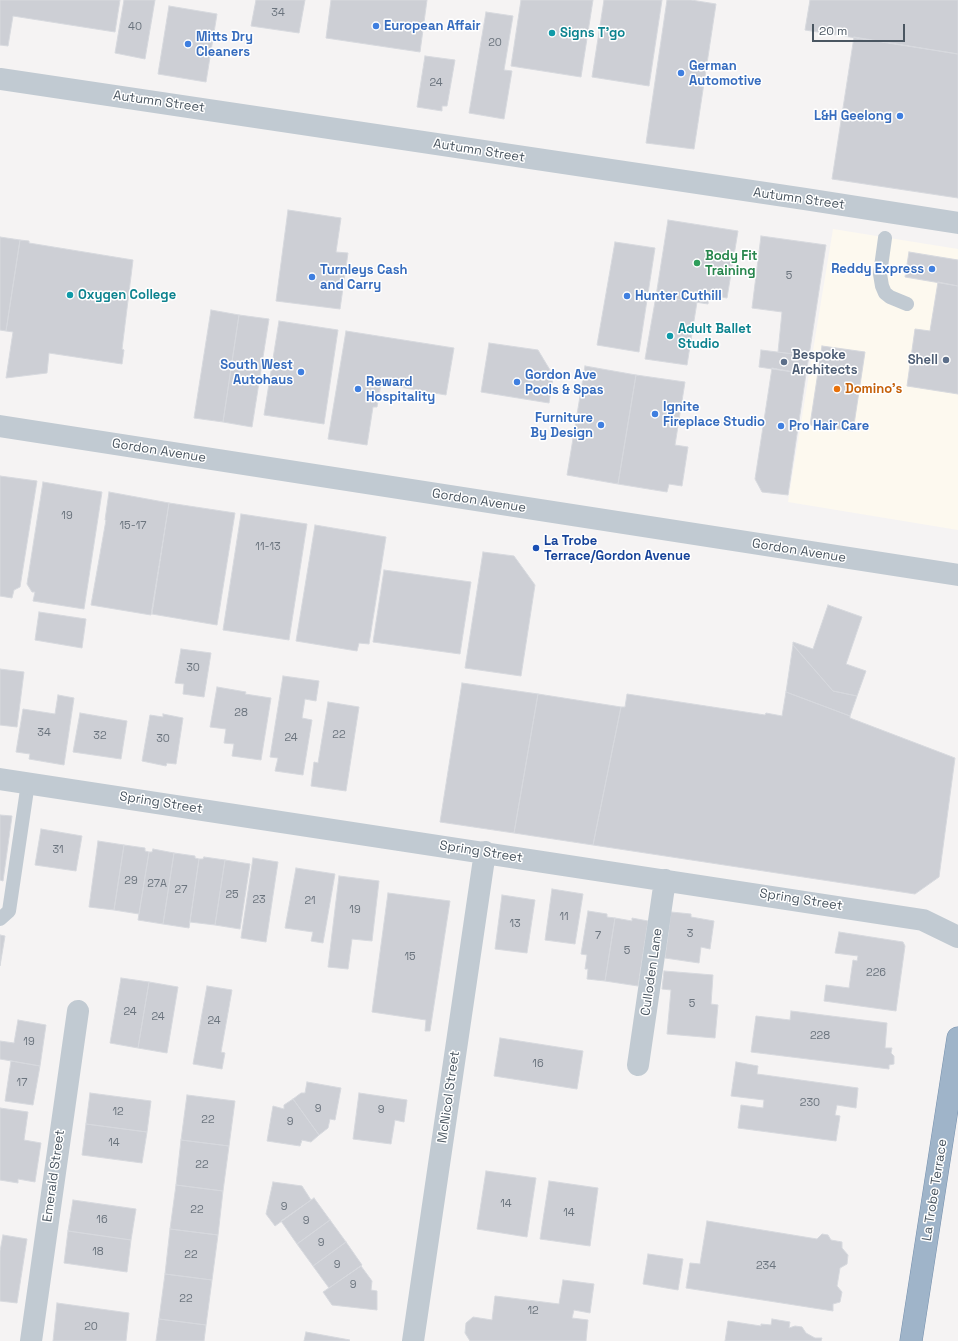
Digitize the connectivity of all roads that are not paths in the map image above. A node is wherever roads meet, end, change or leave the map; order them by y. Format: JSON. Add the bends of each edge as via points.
{"nodes":[{"id":1,"x":0,"y":79,"type":"edge"},
{"id":2,"x":958,"y":223,"type":"edge"},
{"id":3,"x":885,"y":238,"type":"dead end"},
{"id":4,"x":907,"y":304,"type":"dead end"},
{"id":5,"x":0,"y":426,"type":"edge"},
{"id":6,"x":958,"y":575,"type":"edge"},
{"id":7,"x":0,"y":779,"type":"edge"},
{"id":8,"x":28,"y":783,"type":"junction"},
{"id":9,"x":485,"y":852,"type":"junction"},
{"id":10,"x":665,"y":880,"type":"junction"},
{"id":11,"x":0,"y":919,"type":"edge"},
{"id":12,"x":958,"y":937,"type":"edge"},
{"id":13,"x":78,"y":1011,"type":"dead end"},
{"id":14,"x":958,"y":1038,"type":"edge"},
{"id":15,"x":638,"y":1064,"type":"dead end"},
{"id":16,"x":31,"y":1341,"type":"edge"},
{"id":17,"x":413,"y":1341,"type":"edge"},
{"id":18,"x":911,"y":1341,"type":"edge"}],
"edges":[{"from":1,"to":2,"type":"street","name":"Autumn Street"},
{"from":3,"to":4,"type":"lane","via":[[880,274],[882,286],[890,297]]},
{"from":5,"to":6,"type":"street","name":"Gordon Avenue"},
{"from":7,"to":8,"type":"street","name":"Spring Street"},
{"from":8,"to":9,"type":"street","name":"Spring Street"},
{"from":8,"to":11,"type":"lane","via":[[9,911]]},
{"from":9,"to":10,"type":"street","name":"Spring Street"},
{"from":9,"to":17,"type":"street","name":"McNicol Street"},
{"from":10,"to":12,"type":"street","name":"Spring Street","via":[[923,920]]},
{"from":10,"to":15,"type":"street","name":"Culloden Lane"},
{"from":13,"to":16,"type":"street","name":"Emerald Street"},
{"from":14,"to":18,"type":"highway","name":"La Trobe Terrace"}]}
